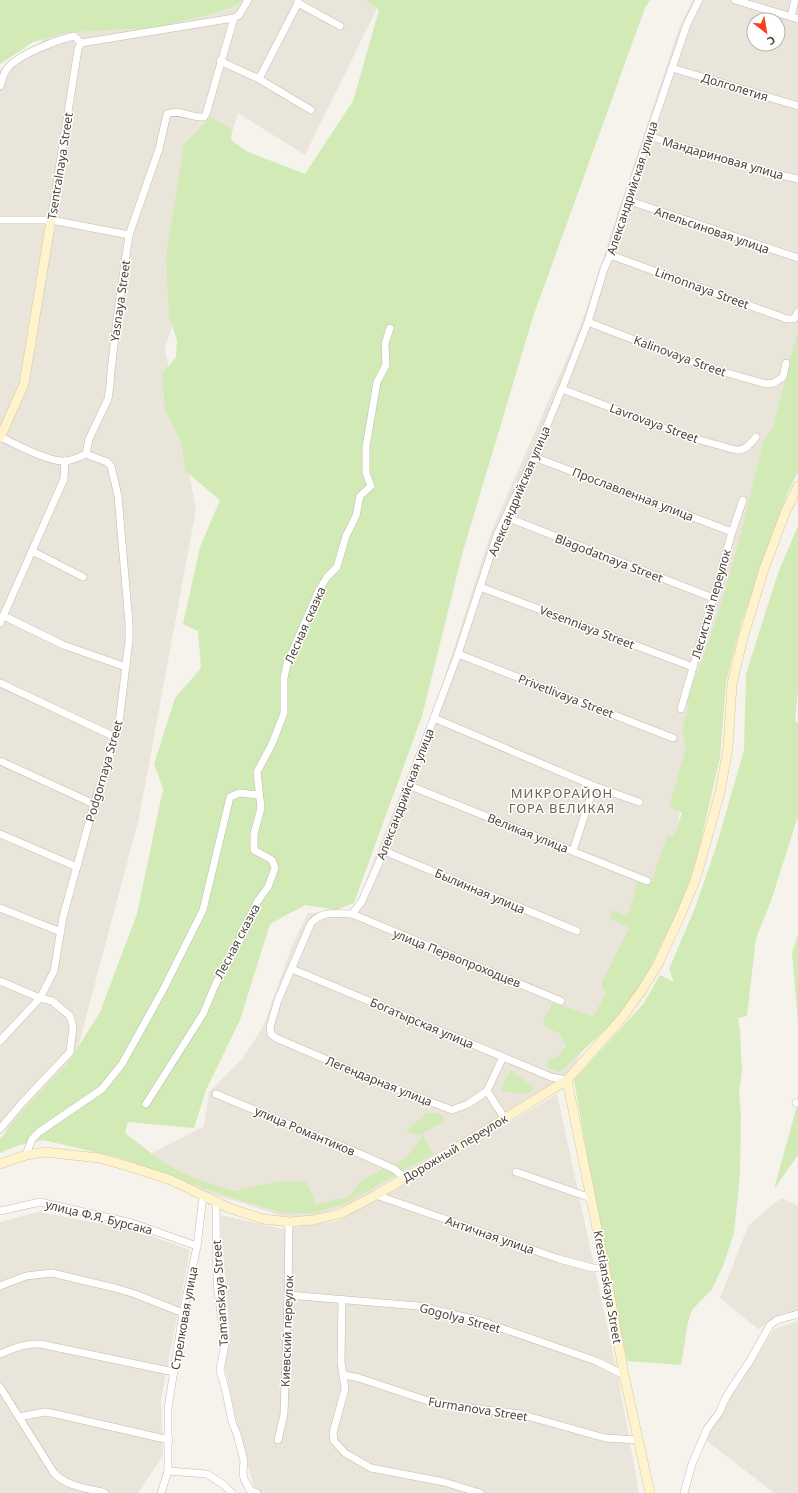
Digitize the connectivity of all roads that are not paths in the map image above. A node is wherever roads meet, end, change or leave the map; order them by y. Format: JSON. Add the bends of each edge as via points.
{"nodes":[{"id":1,"x":248,"y":0,"type":"edge"},
{"id":2,"x":699,"y":0,"type":"edge"},
{"id":3,"x":735,"y":0,"type":"edge"},
{"id":4,"x":795,"y":0,"type":"edge"},
{"id":5,"x":298,"y":2,"type":"edge"},
{"id":6,"x":234,"y":18,"type":"junction"},
{"id":7,"x":794,"y":18,"type":"edge"},
{"id":8,"x":340,"y":26,"type":"dead end"},
{"id":9,"x":81,"y":43,"type":"junction"},
{"id":10,"x":220,"y":61,"type":"junction"},
{"id":11,"x":672,"y":68,"type":"junction"},
{"id":12,"x":259,"y":79,"type":"junction"},
{"id":13,"x":0,"y":86,"type":"edge"},
{"id":14,"x":798,"y":106,"type":"edge"},
{"id":15,"x":311,"y":110,"type":"dead end"},
{"id":16,"x":648,"y":136,"type":"junction"},
{"id":17,"x":798,"y":179,"type":"edge"},
{"id":18,"x":627,"y":200,"type":"junction"},
{"id":19,"x":0,"y":220,"type":"edge"},
{"id":20,"x":51,"y":220,"type":"junction"},
{"id":21,"x":129,"y":235,"type":"junction"},
{"id":22,"x":610,"y":255,"type":"junction"},
{"id":23,"x":798,"y":258,"type":"edge"},
{"id":24,"x":796,"y":315,"type":"edge"},
{"id":25,"x":588,"y":322,"type":"junction"},
{"id":26,"x":390,"y":328,"type":"dead end"},
{"id":27,"x":786,"y":364,"type":"dead end"},
{"id":28,"x":562,"y":389,"type":"junction"},
{"id":29,"x":0,"y":437,"type":"edge"},
{"id":30,"x":756,"y":437,"type":"dead end"},
{"id":31,"x":86,"y":454,"type":"junction"},
{"id":32,"x":534,"y":457,"type":"junction"},
{"id":33,"x":64,"y":461,"type":"junction"},
{"id":34,"x":798,"y":486,"type":"edge"},
{"id":35,"x":743,"y":500,"type":"dead end"},
{"id":36,"x":506,"y":517,"type":"junction"},
{"id":37,"x":732,"y":532,"type":"junction"},
{"id":38,"x":32,"y":551,"type":"junction"},
{"id":39,"x":83,"y":577,"type":"dead end"},
{"id":40,"x":480,"y":587,"type":"junction"},
{"id":41,"x":713,"y":598,"type":"junction"},
{"id":42,"x":4,"y":616,"type":"junction"},
{"id":43,"x":0,"y":624,"type":"edge"},
{"id":44,"x":458,"y":654,"type":"junction"},
{"id":45,"x":126,"y":667,"type":"junction"},
{"id":46,"x":693,"y":667,"type":"junction"},
{"id":47,"x":0,"y":683,"type":"edge"},
{"id":48,"x":681,"y":709,"type":"dead end"},
{"id":49,"x":434,"y":718,"type":"junction"},
{"id":50,"x":115,"y":737,"type":"junction"},
{"id":51,"x":673,"y":738,"type":"dead end"},
{"id":52,"x":0,"y":761,"type":"edge"},
{"id":53,"x":408,"y":785,"type":"junction"},
{"id":54,"x":594,"y":786,"type":"junction"},
{"id":55,"x":259,"y":794,"type":"junction"},
{"id":56,"x":639,"y":802,"type":"dead end"},
{"id":57,"x":94,"y":804,"type":"junction"},
{"id":58,"x":0,"y":834,"type":"edge"},
{"id":59,"x":384,"y":851,"type":"junction"},
{"id":60,"x":573,"y":851,"type":"junction"},
{"id":61,"x":77,"y":867,"type":"junction"},
{"id":62,"x":647,"y":881,"type":"dead end"},
{"id":63,"x":0,"y":908,"type":"edge"},
{"id":64,"x":352,"y":914,"type":"junction"},
{"id":65,"x":577,"y":931,"type":"dead end"},
{"id":66,"x":61,"y":932,"type":"junction"},
{"id":67,"x":292,"y":969,"type":"junction"},
{"id":68,"x":0,"y":981,"type":"edge"},
{"id":69,"x":40,"y":998,"type":"junction"},
{"id":70,"x":561,"y":1001,"type":"dead end"},
{"id":71,"x":0,"y":1041,"type":"edge"},
{"id":72,"x":503,"y":1057,"type":"junction"},
{"id":73,"x":567,"y":1080,"type":"junction"},
{"id":74,"x":487,"y":1091,"type":"junction"},
{"id":75,"x":216,"y":1094,"type":"dead end"},
{"id":76,"x":146,"y":1104,"type":"dead end"},
{"id":77,"x":505,"y":1119,"type":"junction"},
{"id":78,"x":0,"y":1129,"type":"edge"},
{"id":79,"x":26,"y":1155,"type":"junction"},
{"id":80,"x":0,"y":1164,"type":"edge"},
{"id":81,"x":516,"y":1172,"type":"dead end"},
{"id":82,"x":405,"y":1178,"type":"junction"},
{"id":83,"x":376,"y":1195,"type":"junction"},
{"id":84,"x":203,"y":1196,"type":"junction"},
{"id":85,"x":591,"y":1198,"type":"junction"},
{"id":86,"x":216,"y":1202,"type":"junction"},
{"id":87,"x":0,"y":1211,"type":"edge"},
{"id":88,"x":290,"y":1222,"type":"junction"},
{"id":89,"x":197,"y":1246,"type":"junction"},
{"id":90,"x":605,"y":1268,"type":"junction"},
{"id":91,"x":0,"y":1286,"type":"edge"},
{"id":92,"x":288,"y":1296,"type":"junction"},
{"id":93,"x":342,"y":1300,"type":"junction"},
{"id":94,"x":183,"y":1313,"type":"junction"},
{"id":95,"x":798,"y":1314,"type":"edge"},
{"id":96,"x":0,"y":1354,"type":"edge"},
{"id":97,"x":174,"y":1372,"type":"junction"},
{"id":98,"x":344,"y":1375,"type":"junction"},
{"id":99,"x":624,"y":1375,"type":"junction"},
{"id":100,"x":0,"y":1387,"type":"edge"},
{"id":101,"x":19,"y":1416,"type":"junction"},
{"id":102,"x":169,"y":1440,"type":"junction"},
{"id":103,"x":278,"y":1440,"type":"dead end"},
{"id":104,"x":638,"y":1440,"type":"junction"},
{"id":105,"x":168,"y":1471,"type":"junction"},
{"id":106,"x":105,"y":1493,"type":"edge"},
{"id":107,"x":161,"y":1493,"type":"edge"},
{"id":108,"x":232,"y":1493,"type":"edge"},
{"id":109,"x":257,"y":1493,"type":"edge"},
{"id":110,"x":480,"y":1493,"type":"edge"},
{"id":111,"x":650,"y":1493,"type":"edge"},
{"id":112,"x":684,"y":1493,"type":"edge"}],
"edges":[{"from":1,"to":6,"type":"street","via":[[239,15]]},
{"from":2,"to":11,"type":"street","name":"Александрийская улица","via":[[687,24]]},
{"from":3,"to":7,"type":"street"},
{"from":4,"to":7,"type":"street"},
{"from":5,"to":8,"type":"street"},
{"from":5,"to":12,"type":"street"},
{"from":6,"to":9,"type":"street"},
{"from":6,"to":10,"type":"street"},
{"from":9,"to":13,"type":"street","via":[[74,36],[69,37],[12,63],[6,70]]},
{"from":9,"to":20,"type":"street","name":"Tsentralnaya Street"},
{"from":10,"to":12,"type":"street"},
{"from":10,"to":21,"type":"street","name":"Yasnaya Street","via":[[204,117],[175,112],[168,114],[159,149]]},
{"from":11,"to":14,"type":"street","name":"Долголетия"},
{"from":11,"to":16,"type":"street","name":"Александрийская улица"},
{"from":12,"to":15,"type":"street"},
{"from":16,"to":17,"type":"street","name":"Мандариновая улица"},
{"from":16,"to":18,"type":"street","name":"Александрийская улица"},
{"from":18,"to":22,"type":"street","name":"Александрийская улица"},
{"from":18,"to":23,"type":"street","name":"Апельсиновая улица"},
{"from":19,"to":20,"type":"street"},
{"from":20,"to":21,"type":"street"},
{"from":20,"to":29,"type":"main road","name":"Tsentralnaya Street","via":[[24,384]]},
{"from":21,"to":31,"type":"street","name":"Yasnaya Street","via":[[108,399]]},
{"from":22,"to":24,"type":"street","name":"Limonnaya Street","via":[[787,319]]},
{"from":22,"to":25,"type":"street","name":"Александрийская улица"},
{"from":25,"to":27,"type":"street","name":"Kalinovaya Street","via":[[699,365],[766,384],[774,383],[783,377]]},
{"from":25,"to":28,"type":"street","name":"Александрийская улица"},
{"from":26,"to":55,"type":"street","name":"Лесная сказка","via":[[385,344],[386,365],[377,382],[366,447],[366,473],[371,486],[360,496],[356,516],[346,536],[337,567],[319,590],[287,664],[284,678],[284,713],[257,772]]},
{"from":28,"to":30,"type":"street","name":"Lavrovaya Street","via":[[682,435],[736,450],[747,447]]},
{"from":28,"to":32,"type":"street","name":"Александрийская улица"},
{"from":29,"to":33,"type":"street","via":[[46,457]]},
{"from":31,"to":33,"type":"street"},
{"from":31,"to":45,"type":"street","name":"Podgornaya Street","via":[[111,466],[118,496],[130,623]]},
{"from":32,"to":36,"type":"street","name":"Александрийская улица"},
{"from":32,"to":37,"type":"street","name":"Прославленная улица"},
{"from":33,"to":38,"type":"street","via":[[64,479]]},
{"from":34,"to":73,"type":"main road","name":"Дорожный переулок","via":[[785,512],[764,569],[743,638],[732,684],[728,748],[720,792],[696,878],[658,964],[642,990],[622,1018]]},
{"from":35,"to":37,"type":"street","name":"Лесистый переулок"},
{"from":36,"to":40,"type":"street","name":"Александрийская улица","via":[[497,535]]},
{"from":36,"to":41,"type":"street","name":"Blagodatnaya Street"},
{"from":37,"to":41,"type":"street","name":"Лесистый переулок"},
{"from":38,"to":39,"type":"street"},
{"from":38,"to":42,"type":"street"},
{"from":40,"to":44,"type":"street","name":"Александрийская улица"},
{"from":40,"to":46,"type":"street","name":"Vesenniaya Street"},
{"from":41,"to":46,"type":"street","name":"Лесистый переулок"},
{"from":42,"to":43,"type":"street"},
{"from":42,"to":45,"type":"street","via":[[63,645]]},
{"from":44,"to":49,"type":"street","name":"Александрийская улица"},
{"from":44,"to":51,"type":"street","name":"Privetlivaya Street"},
{"from":45,"to":50,"type":"street","name":"Podgornaya Street"},
{"from":46,"to":48,"type":"street","name":"Лесистый переулок"},
{"from":47,"to":50,"type":"street"},
{"from":49,"to":53,"type":"street","name":"Александрийская улица"},
{"from":49,"to":54,"type":"street"},
{"from":50,"to":57,"type":"street","name":"Podgornaya Street"},
{"from":52,"to":57,"type":"street"},
{"from":53,"to":59,"type":"street","name":"Александрийская улица"},
{"from":53,"to":60,"type":"street","name":"Великая улица"},
{"from":54,"to":56,"type":"street"},
{"from":54,"to":60,"type":"street"},
{"from":55,"to":76,"type":"street","name":"Лесная сказка","via":[[260,808],[254,834],[254,850],[272,860],[275,868],[268,887],[257,902],[203,1014]]},
{"from":55,"to":79,"type":"street","via":[[239,793],[230,796],[203,910],[122,1064],[102,1089],[39,1132],[32,1139]]},
{"from":57,"to":61,"type":"street","name":"Podgornaya Street"},
{"from":58,"to":61,"type":"street"},
{"from":59,"to":64,"type":"street","name":"Александрийская улица","via":[[362,901]]},
{"from":59,"to":65,"type":"street","name":"Былинная улица"},
{"from":60,"to":62,"type":"street","name":"Великая улица"},
{"from":61,"to":66,"type":"street","name":"Podgornaya Street"},
{"from":63,"to":66,"type":"street"},
{"from":64,"to":67,"type":"street","via":[[326,913],[317,916],[311,923]]},
{"from":64,"to":70,"type":"street","name":"улица Первопроходцев"},
{"from":66,"to":69,"type":"street","name":"Podgornaya Street","via":[[54,971]]},
{"from":67,"to":72,"type":"street","name":"Богатырская улица"},
{"from":67,"to":74,"type":"street","name":"Легендарная улица","via":[[278,1000],[270,1027],[271,1034],[276,1038],[452,1110],[468,1104]]},
{"from":68,"to":69,"type":"street"},
{"from":69,"to":71,"type":"street","name":"Podgornaya Street"},
{"from":69,"to":78,"type":"street","via":[[52,1001],[70,1016],[73,1027],[70,1052]]},
{"from":72,"to":73,"type":"street","name":"Богатырская улица"},
{"from":72,"to":74,"type":"street"},
{"from":73,"to":77,"type":"main road","name":"Дорожный переулок"},
{"from":73,"to":85,"type":"main road","name":"Krestianskaya Street"},
{"from":74,"to":77,"type":"street"},
{"from":75,"to":82,"type":"street","name":"улица Романтиков","via":[[394,1169]]},
{"from":77,"to":82,"type":"main road","name":"Дорожный переулок"},
{"from":79,"to":80,"type":"main road","name":"Дорожный переулок"},
{"from":79,"to":84,"type":"main road","name":"Дорожный переулок","via":[[46,1152],[99,1158],[171,1180]]},
{"from":81,"to":85,"type":"street"},
{"from":82,"to":83,"type":"main road","name":"Дорожный переулок"},
{"from":83,"to":88,"type":"main road","name":"Дорожный переулок","via":[[342,1213]]},
{"from":83,"to":90,"type":"street","name":"Античная улица","via":[[560,1259],[593,1268]]},
{"from":84,"to":86,"type":"main road","name":"Дорожный переулок"},
{"from":84,"to":89,"type":"street","name":"Стрелковая улица"},
{"from":85,"to":90,"type":"main road","name":"Krestianskaya Street"},
{"from":86,"to":88,"type":"main road","name":"Дорожный переулок","via":[[263,1219]]},
{"from":86,"to":109,"type":"street","name":"Tamanskaya Street","via":[[217,1284],[225,1344],[220,1370],[244,1461],[244,1479],[250,1490]]},
{"from":87,"to":89,"type":"street","name":"улица Ф.Я. Бурсака","via":[[40,1202],[132,1223]]},
{"from":88,"to":92,"type":"street","name":"Киевский переулок"},
{"from":89,"to":94,"type":"street","name":"Стрелковая улица"},
{"from":90,"to":99,"type":"main road","name":"Krestianskaya Street"},
{"from":91,"to":94,"type":"street","via":[[26,1276],[52,1273],[135,1294]]},
{"from":92,"to":93,"type":"street","name":"Gogolya Street"},
{"from":92,"to":103,"type":"street","name":"Киевский переулок","via":[[284,1414]]},
{"from":93,"to":98,"type":"street","via":[[341,1362]]},
{"from":93,"to":99,"type":"street","name":"Gogolya Street","via":[[418,1306],[481,1321],[596,1361]]},
{"from":94,"to":97,"type":"street","name":"Стрелковая улица"},
{"from":95,"to":112,"type":"street","via":[[777,1320],[770,1325],[726,1397],[719,1414],[707,1429],[692,1464]]},
{"from":96,"to":97,"type":"street","via":[[31,1343]]},
{"from":97,"to":102,"type":"street","name":"Стрелковая улица","via":[[168,1408]]},
{"from":98,"to":104,"type":"street","name":"Furmanova Street","via":[[437,1404],[520,1414],[605,1438]]},
{"from":98,"to":110,"type":"street","via":[[345,1389],[333,1433],[334,1441],[345,1453],[371,1468],[444,1482]]},
{"from":99,"to":104,"type":"main road","name":"Krestianskaya Street"},
{"from":100,"to":101,"type":"street"},
{"from":101,"to":102,"type":"street","via":[[45,1412]]},
{"from":101,"to":106,"type":"street","via":[[60,1480]]},
{"from":102,"to":105,"type":"street","name":"Стрелковая улица"},
{"from":104,"to":111,"type":"main road","name":"Krestianskaya Street"},
{"from":105,"to":107,"type":"street","name":"Стрелковая улица"},
{"from":105,"to":108,"type":"street","via":[[207,1474]]}]}
